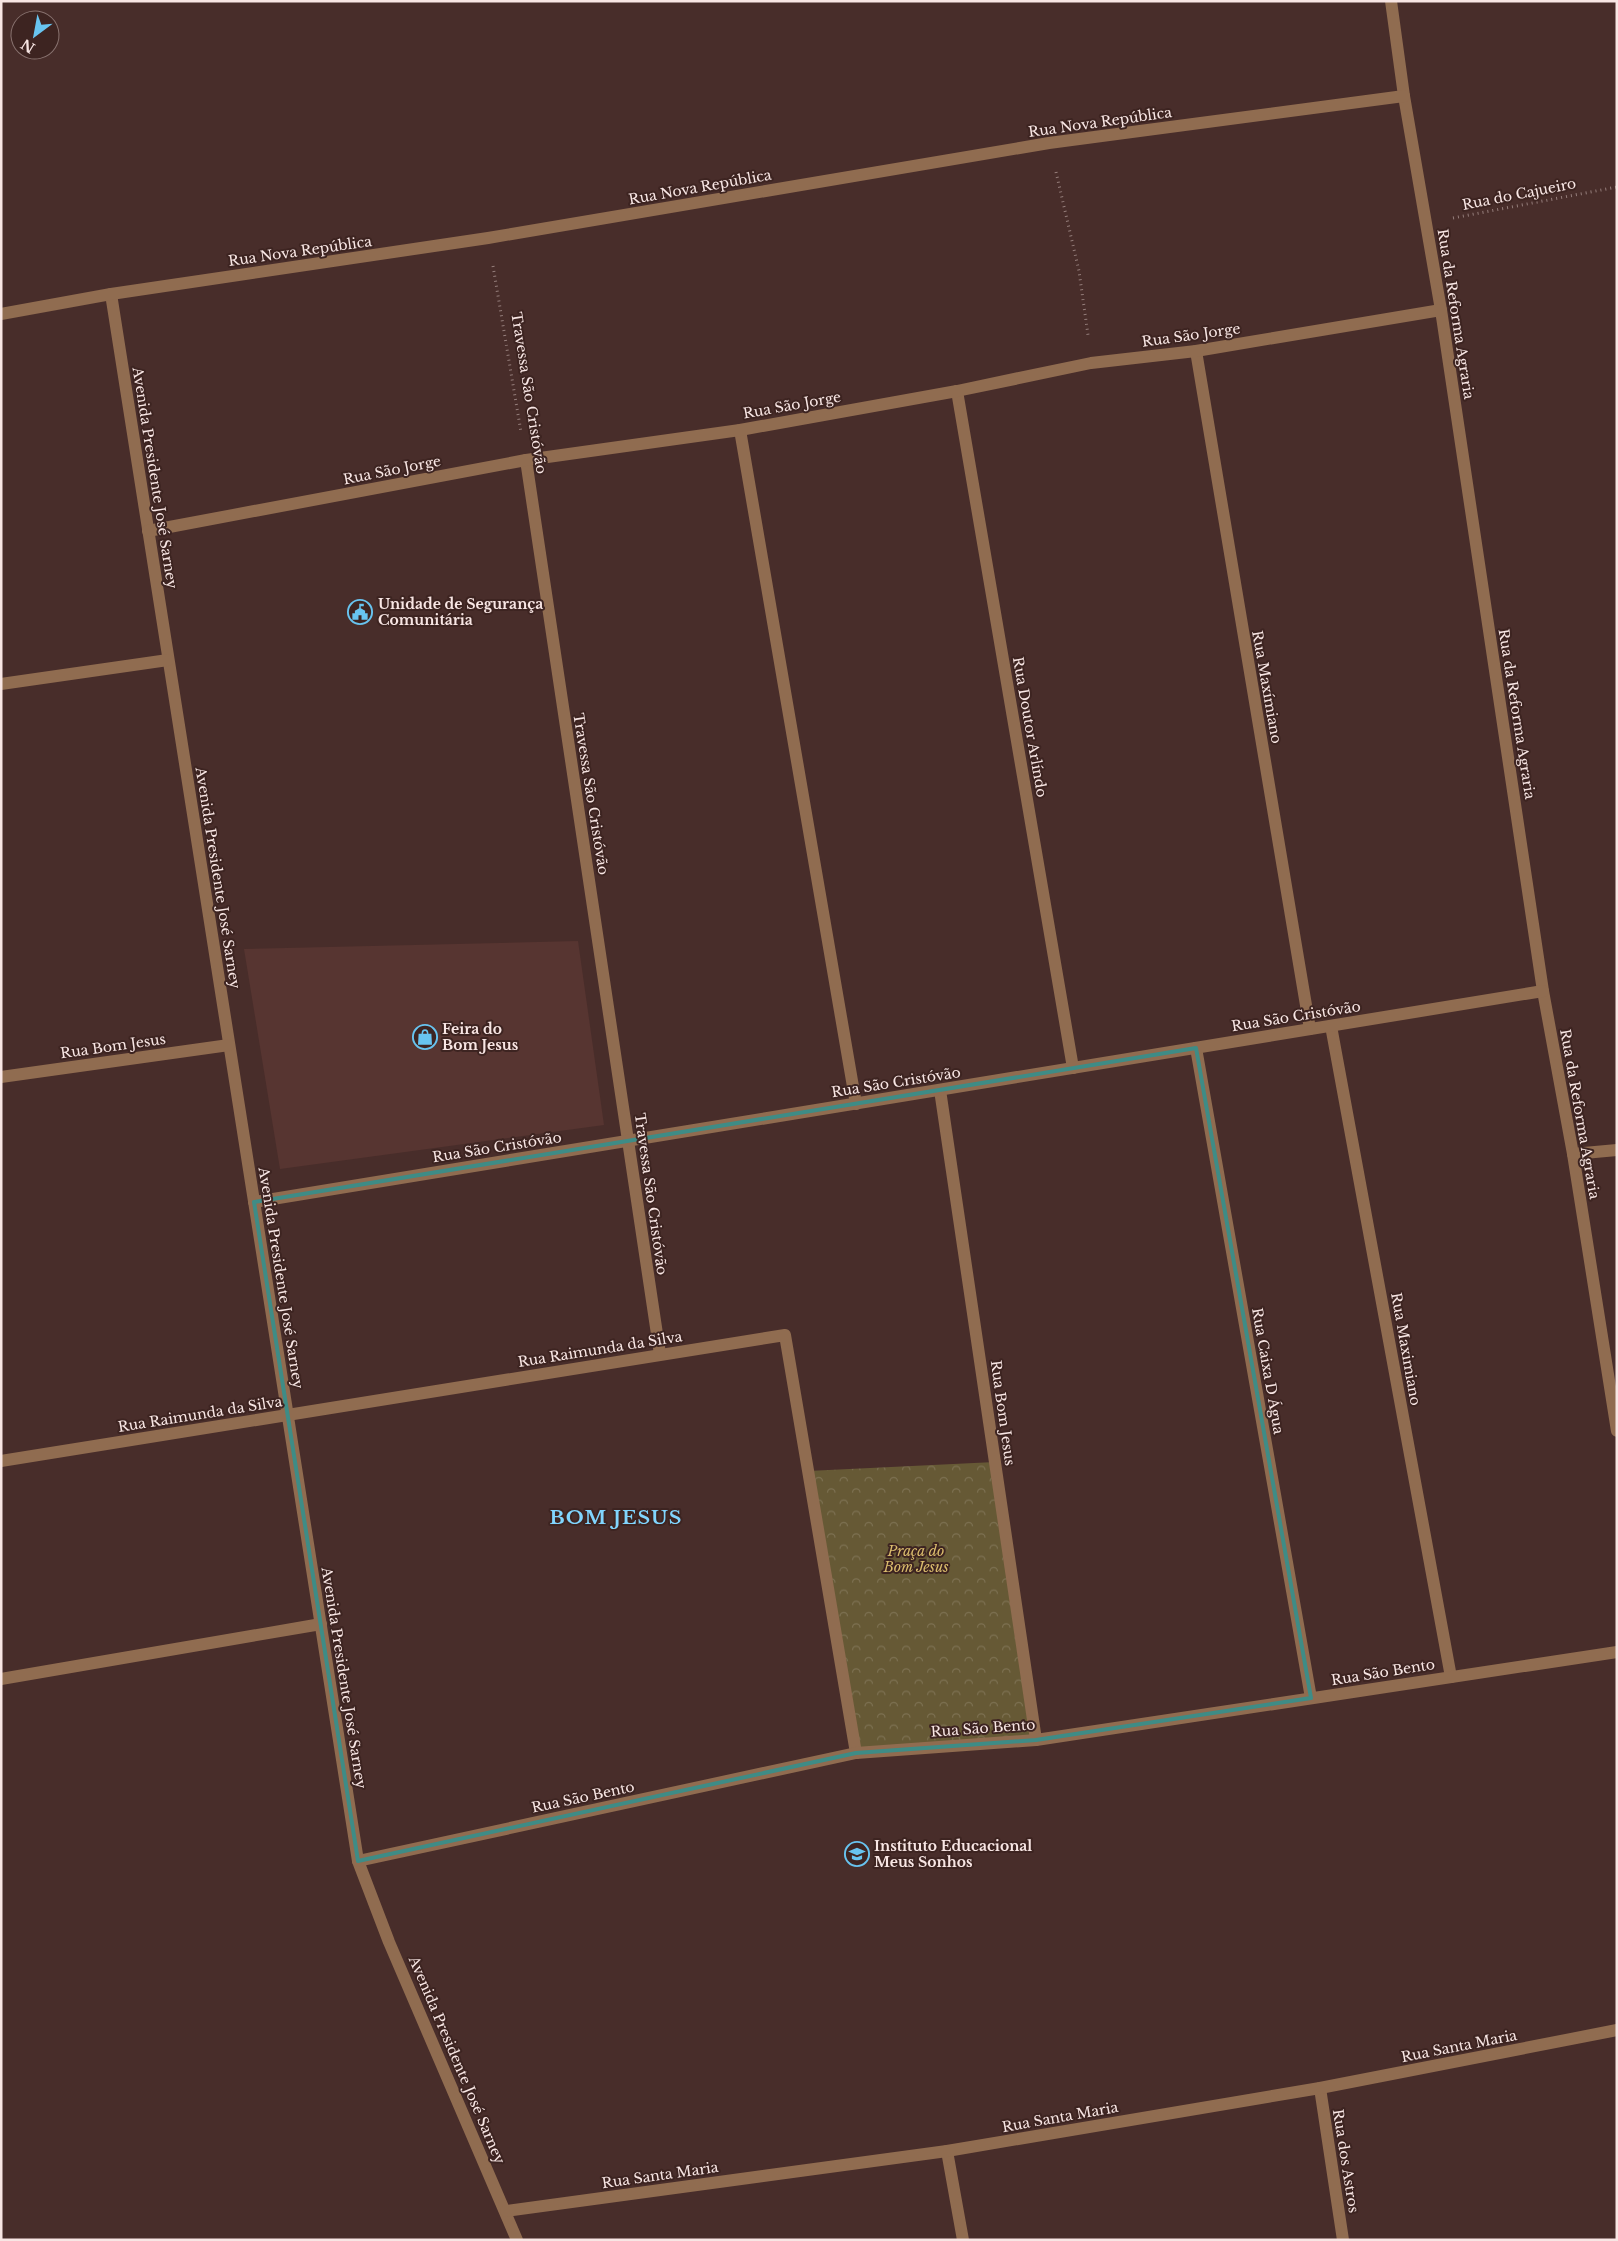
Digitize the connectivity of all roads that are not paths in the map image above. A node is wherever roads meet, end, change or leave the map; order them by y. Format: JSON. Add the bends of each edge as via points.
{"nodes":[{"id":1,"x":1391,"y":1,"type":"edge"},
{"id":2,"x":1404,"y":96,"type":"junction"},
{"id":3,"x":111,"y":294,"type":"junction"},
{"id":4,"x":1441,"y":310,"type":"junction"},
{"id":5,"x":1,"y":314,"type":"edge"},
{"id":6,"x":1196,"y":351,"type":"junction"},
{"id":7,"x":957,"y":391,"type":"junction"},
{"id":8,"x":740,"y":430,"type":"junction"},
{"id":9,"x":526,"y":460,"type":"junction"},
{"id":10,"x":148,"y":530,"type":"junction"},
{"id":11,"x":168,"y":660,"type":"junction"},
{"id":12,"x":1,"y":684,"type":"edge"},
{"id":13,"x":1544,"y":991,"type":"junction"},
{"id":14,"x":1331,"y":1026,"type":"junction"},
{"id":15,"x":1310,"y":1029,"type":"junction"},
{"id":16,"x":229,"y":1045,"type":"junction"},
{"id":17,"x":1196,"y":1048,"type":"junction"},
{"id":18,"x":1073,"y":1068,"type":"junction"},
{"id":19,"x":1,"y":1077,"type":"edge"},
{"id":20,"x":940,"y":1090,"type":"junction"},
{"id":21,"x":856,"y":1104,"type":"junction"},
{"id":22,"x":628,"y":1141,"type":"junction"},
{"id":23,"x":1617,"y":1150,"type":"edge"},
{"id":24,"x":1573,"y":1154,"type":"junction"},
{"id":25,"x":254,"y":1202,"type":"junction"},
{"id":26,"x":660,"y":1354,"type":"junction"},
{"id":27,"x":287,"y":1416,"type":"junction"},
{"id":28,"x":1617,"y":1431,"type":"edge"},
{"id":29,"x":1,"y":1461,"type":"edge"},
{"id":30,"x":321,"y":1624,"type":"junction"},
{"id":31,"x":1617,"y":1652,"type":"edge"},
{"id":32,"x":1452,"y":1677,"type":"junction"},
{"id":33,"x":1,"y":1678,"type":"edge"},
{"id":34,"x":1311,"y":1698,"type":"junction"},
{"id":35,"x":1036,"y":1740,"type":"junction"},
{"id":36,"x":856,"y":1753,"type":"junction"},
{"id":37,"x":358,"y":1861,"type":"junction"},
{"id":38,"x":1617,"y":2030,"type":"edge"},
{"id":39,"x":1320,"y":2088,"type":"junction"},
{"id":40,"x":947,"y":2151,"type":"junction"},
{"id":41,"x":506,"y":2211,"type":"junction"},
{"id":42,"x":517,"y":2240,"type":"edge"},
{"id":43,"x":962,"y":2240,"type":"edge"},
{"id":44,"x":1343,"y":2240,"type":"edge"}],
"edges":[{"from":1,"to":2,"type":"street","name":"Rua da Reforma Agraria"},
{"from":2,"to":3,"type":"street","name":"Rua Nova República","via":[[1049,143],[488,238]]},
{"from":2,"to":4,"type":"street","name":"Rua da Reforma Agraria"},
{"from":3,"to":5,"type":"street","name":"Rua Nova República"},
{"from":3,"to":10,"type":"street","name":"Avenida Presidente José Sarney"},
{"from":4,"to":6,"type":"street","name":"Rua São Jorge"},
{"from":4,"to":13,"type":"street","name":"Rua da Reforma Agraria"},
{"from":6,"to":7,"type":"street","name":"Rua São Jorge","via":[[1091,363]]},
{"from":6,"to":15,"type":"street","name":"Rua Maxímiano"},
{"from":7,"to":8,"type":"street","name":"Rua São Jorge"},
{"from":7,"to":18,"type":"street","name":"Rua Doutor Arlíndo"},
{"from":8,"to":9,"type":"street","name":"Rua São Jorge"},
{"from":8,"to":21,"type":"street"},
{"from":9,"to":10,"type":"street","name":"Rua São Jorge"},
{"from":9,"to":22,"type":"street","name":"Travessa São Cristóvão"},
{"from":10,"to":11,"type":"street","name":"Avenida Presidente José Sarney"},
{"from":11,"to":12,"type":"street"},
{"from":11,"to":16,"type":"street","name":"Avenida Presidente José Sarney"},
{"from":13,"to":14,"type":"street","name":"Rua São Cristóvão"},
{"from":13,"to":24,"type":"street","name":"Rua da Reforma Agraria"},
{"from":14,"to":15,"type":"street","name":"Rua São Cristóvão"},
{"from":14,"to":32,"type":"street","name":"Rua Maximiano"},
{"from":15,"to":17,"type":"street","name":"Rua São Cristóvão"},
{"from":16,"to":19,"type":"street","name":"Rua Bom Jesus"},
{"from":16,"to":25,"type":"street","name":"Avenida Presidente José Sarney"},
{"from":17,"to":18,"type":"street","name":"Rua São Cristóvão"},
{"from":17,"to":34,"type":"street","name":"Rua Caixa D Água"},
{"from":18,"to":20,"type":"street","name":"Rua São Cristóvão"},
{"from":20,"to":21,"type":"street","name":"Rua São Cristóvão"},
{"from":20,"to":35,"type":"street","name":"Rua Bom Jesus"},
{"from":21,"to":22,"type":"street","name":"Rua São Cristóvão"},
{"from":22,"to":25,"type":"street","name":"Rua São Cristóvão"},
{"from":22,"to":26,"type":"street","name":"Travessa São Cristóvão"},
{"from":23,"to":24,"type":"street"},
{"from":24,"to":28,"type":"street","name":"Rua da Reforma Agraria"},
{"from":25,"to":27,"type":"street","name":"Avenida Presidente José Sarney"},
{"from":26,"to":27,"type":"street","name":"Rua Raimunda da Silva"},
{"from":26,"to":36,"type":"street","name":"Rua Raimunda da Silva","via":[[785,1335]]},
{"from":27,"to":29,"type":"street","name":"Rua Raimunda da Silva"},
{"from":27,"to":30,"type":"street","name":"Avenida Presidente José Sarney"},
{"from":30,"to":33,"type":"street"},
{"from":30,"to":37,"type":"street","name":"Avenida Presidente José Sarney"},
{"from":31,"to":32,"type":"street","name":"Rua São Bento"},
{"from":32,"to":34,"type":"street","name":"Rua São Bento"},
{"from":34,"to":35,"type":"street","name":"Rua São Bento"},
{"from":35,"to":36,"type":"street","name":"Rua São Bento"},
{"from":36,"to":37,"type":"street","name":"Rua São Bento"},
{"from":37,"to":41,"type":"street","name":"Avenida Presidente José Sarney","via":[[389,1942]]},
{"from":38,"to":39,"type":"street","name":"Rua Santa Maria"},
{"from":39,"to":40,"type":"street","name":"Rua Santa Maria"},
{"from":39,"to":44,"type":"street","name":"Rua dos Astros"},
{"from":40,"to":41,"type":"street","name":"Rua Santa Maria"},
{"from":40,"to":43,"type":"street"},
{"from":41,"to":42,"type":"street","name":"Avenida Presidente José Sarney"}]}
